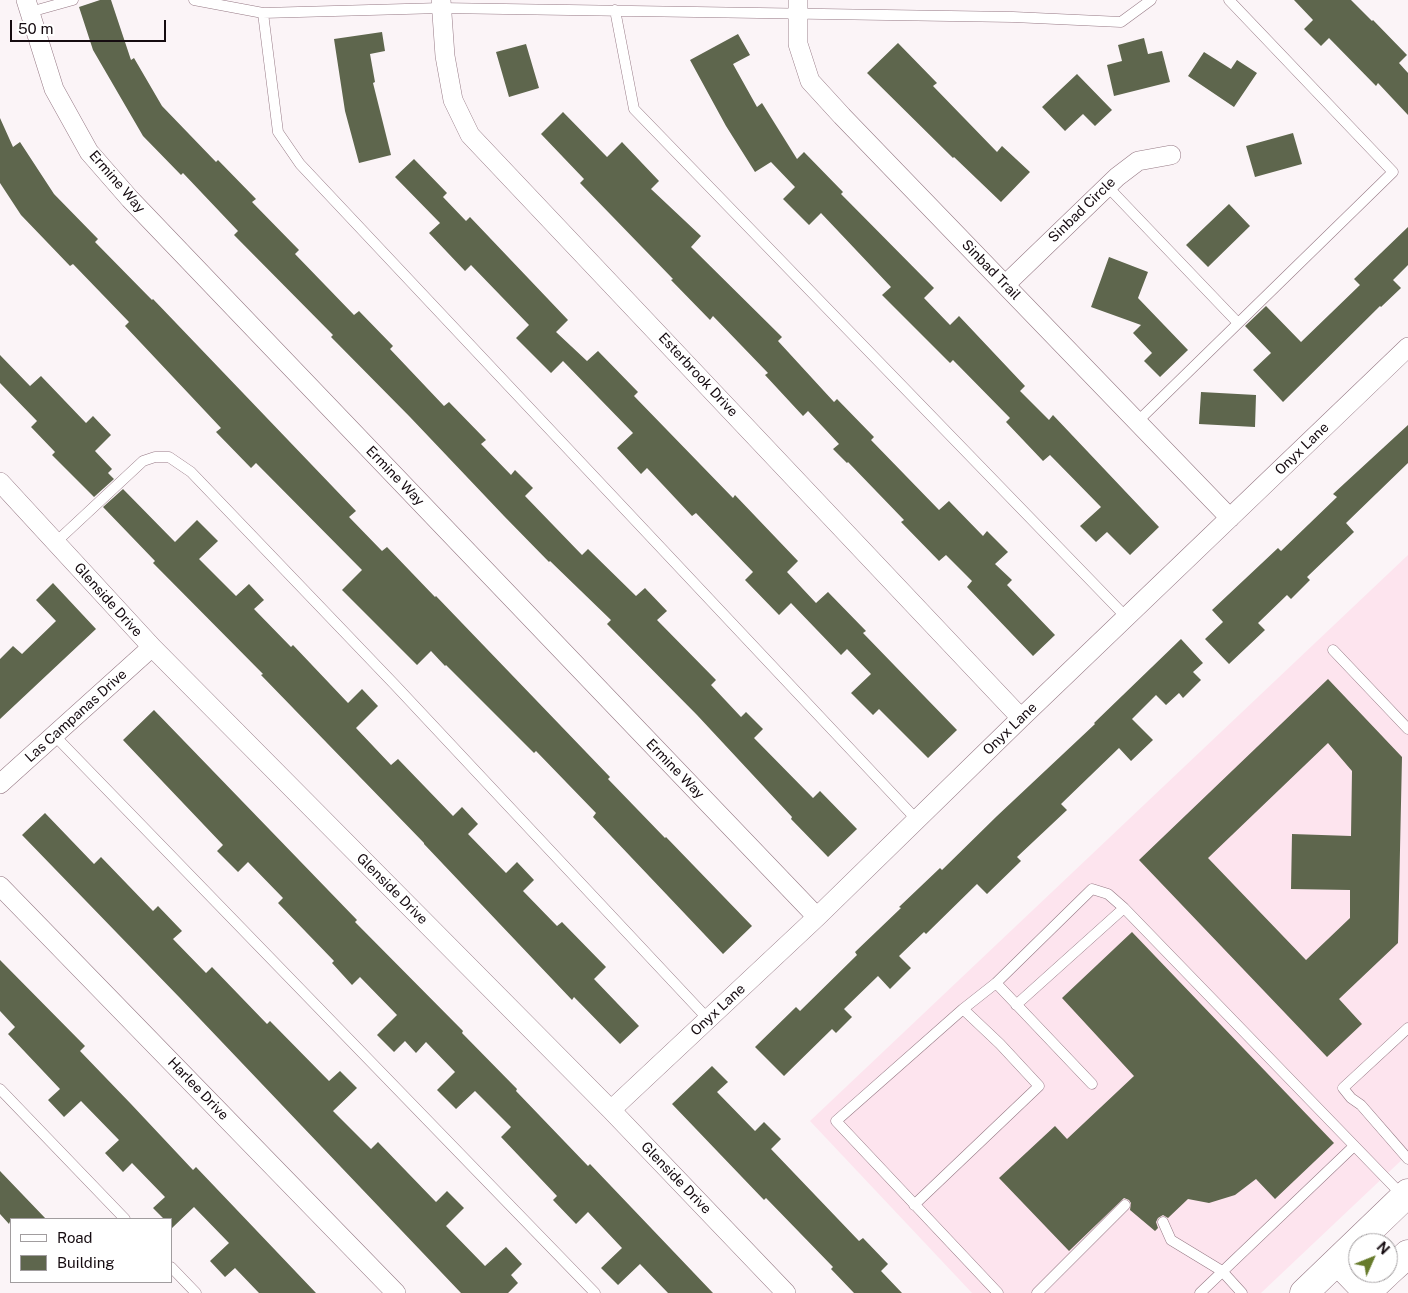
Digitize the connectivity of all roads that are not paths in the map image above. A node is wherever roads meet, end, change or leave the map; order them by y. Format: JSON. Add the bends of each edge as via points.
{"nodes":[{"id":1,"x":73,"y":0,"type":"edge"},
{"id":2,"x":194,"y":0,"type":"edge"},
{"id":3,"x":1151,"y":0,"type":"edge"},
{"id":4,"x":1229,"y":0,"type":"edge"},
{"id":5,"x":441,"y":4,"type":"edge"},
{"id":6,"x":28,"y":6,"type":"edge"},
{"id":7,"x":798,"y":6,"type":"edge"},
{"id":8,"x":615,"y":10,"type":"junction"},
{"id":9,"x":263,"y":13,"type":"junction"},
{"id":10,"x":1171,"y":155,"type":"dead end"},
{"id":11,"x":1107,"y":186,"type":"junction"},
{"id":12,"x":1005,"y":285,"type":"junction"},
{"id":13,"x":1238,"y":323,"type":"junction"},
{"id":14,"x":1408,"y":347,"type":"edge"},
{"id":15,"x":1137,"y":422,"type":"junction"},
{"id":16,"x":0,"y":482,"type":"edge"},
{"id":17,"x":1230,"y":518,"type":"junction"},
{"id":18,"x":56,"y":542,"type":"junction"},
{"id":19,"x":1126,"y":618,"type":"junction"},
{"id":20,"x":152,"y":647,"type":"junction"},
{"id":21,"x":1332,"y":650,"type":"dead end"},
{"id":22,"x":1021,"y":718,"type":"junction"},
{"id":23,"x":1408,"y":729,"type":"edge"},
{"id":24,"x":54,"y":735,"type":"junction"},
{"id":25,"x":0,"y":784,"type":"edge"},
{"id":26,"x":916,"y":820,"type":"junction"},
{"id":27,"x":0,"y":886,"type":"edge"},
{"id":28,"x":1124,"y":908,"type":"junction"},
{"id":29,"x":817,"y":917,"type":"junction"},
{"id":30,"x":996,"y":983,"type":"junction"},
{"id":31,"x":1016,"y":1005,"type":"junction"},
{"id":32,"x":964,"y":1009,"type":"junction"},
{"id":33,"x":708,"y":1019,"type":"junction"},
{"id":34,"x":1408,"y":1028,"type":"edge"},
{"id":35,"x":1092,"y":1084,"type":"dead end"},
{"id":36,"x":0,"y":1089,"type":"edge"},
{"id":37,"x":611,"y":1110,"type":"junction"},
{"id":38,"x":1354,"y":1146,"type":"junction"},
{"id":39,"x":1408,"y":1159,"type":"edge"},
{"id":40,"x":1406,"y":1195,"type":"edge"},
{"id":41,"x":914,"y":1205,"type":"junction"},
{"id":42,"x":1124,"y":1205,"type":"dead end"},
{"id":43,"x":125,"y":1218,"type":"edge"},
{"id":44,"x":1163,"y":1222,"type":"dead end"},
{"id":45,"x":1408,"y":1254,"type":"edge"},
{"id":46,"x":1334,"y":1264,"type":"junction"},
{"id":47,"x":1398,"y":1264,"type":"edge"},
{"id":48,"x":172,"y":1268,"type":"edge"},
{"id":49,"x":1222,"y":1271,"type":"junction"},
{"id":50,"x":1376,"y":1283,"type":"edge"},
{"id":51,"x":196,"y":1293,"type":"edge"},
{"id":52,"x":396,"y":1293,"type":"edge"},
{"id":53,"x":595,"y":1293,"type":"edge"},
{"id":54,"x":786,"y":1293,"type":"edge"},
{"id":55,"x":998,"y":1293,"type":"edge"},
{"id":56,"x":1037,"y":1293,"type":"edge"},
{"id":57,"x":1200,"y":1293,"type":"edge"},
{"id":58,"x":1242,"y":1293,"type":"edge"},
{"id":59,"x":1304,"y":1293,"type":"edge"},
{"id":60,"x":1364,"y":1293,"type":"edge"}],
"edges":[{"from":1,"to":6,"type":"lane"},
{"from":2,"to":9,"type":"lane"},
{"from":3,"to":7,"type":"lane","via":[[1122,22]]},
{"from":4,"to":13,"type":"lane","via":[[1393,172]]},
{"from":5,"to":8,"type":"lane"},
{"from":5,"to":9,"type":"lane"},
{"from":5,"to":22,"type":"street","name":"Esterbrook Drive","via":[[453,100],[470,135]]},
{"from":6,"to":29,"type":"street","name":"Ermine Way","via":[[54,89],[89,152],[130,199]]},
{"from":7,"to":8,"type":"lane"},
{"from":7,"to":12,"type":"street","name":"Sinbad Trail","via":[[798,44],[810,81]]},
{"from":8,"to":19,"type":"lane","via":[[634,109]]},
{"from":9,"to":26,"type":"lane","via":[[278,132],[300,164]]},
{"from":10,"to":11,"type":"street","name":"Sinbad Circle","via":[[1138,161]]},
{"from":11,"to":12,"type":"street","name":"Sinbad Circle"},
{"from":11,"to":13,"type":"lane"},
{"from":12,"to":15,"type":"street","name":"Sinbad Trail"},
{"from":13,"to":15,"type":"lane"},
{"from":14,"to":17,"type":"street","name":"Onyx Lane"},
{"from":15,"to":17,"type":"street","name":"Sinbad Trail"},
{"from":16,"to":18,"type":"street","name":"Glenside Drive"},
{"from":17,"to":19,"type":"street","name":"Onyx Lane"},
{"from":18,"to":20,"type":"street","name":"Glenside Drive"},
{"from":18,"to":33,"type":"lane","via":[[143,461],[169,457],[191,472]]},
{"from":19,"to":22,"type":"street","name":"Onyx Lane"},
{"from":20,"to":24,"type":"street","name":"Las Campanas Drive"},
{"from":20,"to":37,"type":"street","name":"Glenside Drive"},
{"from":21,"to":23,"type":"lane"},
{"from":22,"to":26,"type":"street","name":"Onyx Lane"},
{"from":24,"to":25,"type":"street","name":"Las Campanas Drive"},
{"from":24,"to":53,"type":"lane"},
{"from":26,"to":29,"type":"street","name":"Onyx Lane"},
{"from":27,"to":52,"type":"street","name":"Harlee Drive"},
{"from":28,"to":30,"type":"lane","via":[[1108,894],[1092,889]]},
{"from":28,"to":31,"type":"lane"},
{"from":28,"to":38,"type":"lane"},
{"from":29,"to":33,"type":"street","name":"Onyx Lane"},
{"from":30,"to":31,"type":"lane"},
{"from":30,"to":32,"type":"lane"},
{"from":31,"to":35,"type":"lane"},
{"from":32,"to":41,"type":"lane","via":[[1039,1086]]},
{"from":32,"to":41,"type":"lane","via":[[836,1121]]},
{"from":33,"to":37,"type":"street","name":"Onyx Lane"},
{"from":34,"to":39,"type":"lane","via":[[1343,1088]]},
{"from":36,"to":43,"type":"lane"},
{"from":37,"to":54,"type":"street","name":"Glenside Drive"},
{"from":38,"to":40,"type":"lane"},
{"from":38,"to":49,"type":"lane"},
{"from":40,"to":46,"type":"main road"},
{"from":41,"to":55,"type":"lane"},
{"from":42,"to":56,"type":"lane"},
{"from":44,"to":49,"type":"lane","via":[[1171,1240]]},
{"from":45,"to":47,"type":"main road"},
{"from":46,"to":59,"type":"main road"},
{"from":46,"to":60,"type":"street"},
{"from":48,"to":51,"type":"lane"},
{"from":49,"to":57,"type":"lane"},
{"from":49,"to":58,"type":"lane"},
{"from":50,"to":60,"type":"main road"}]}
